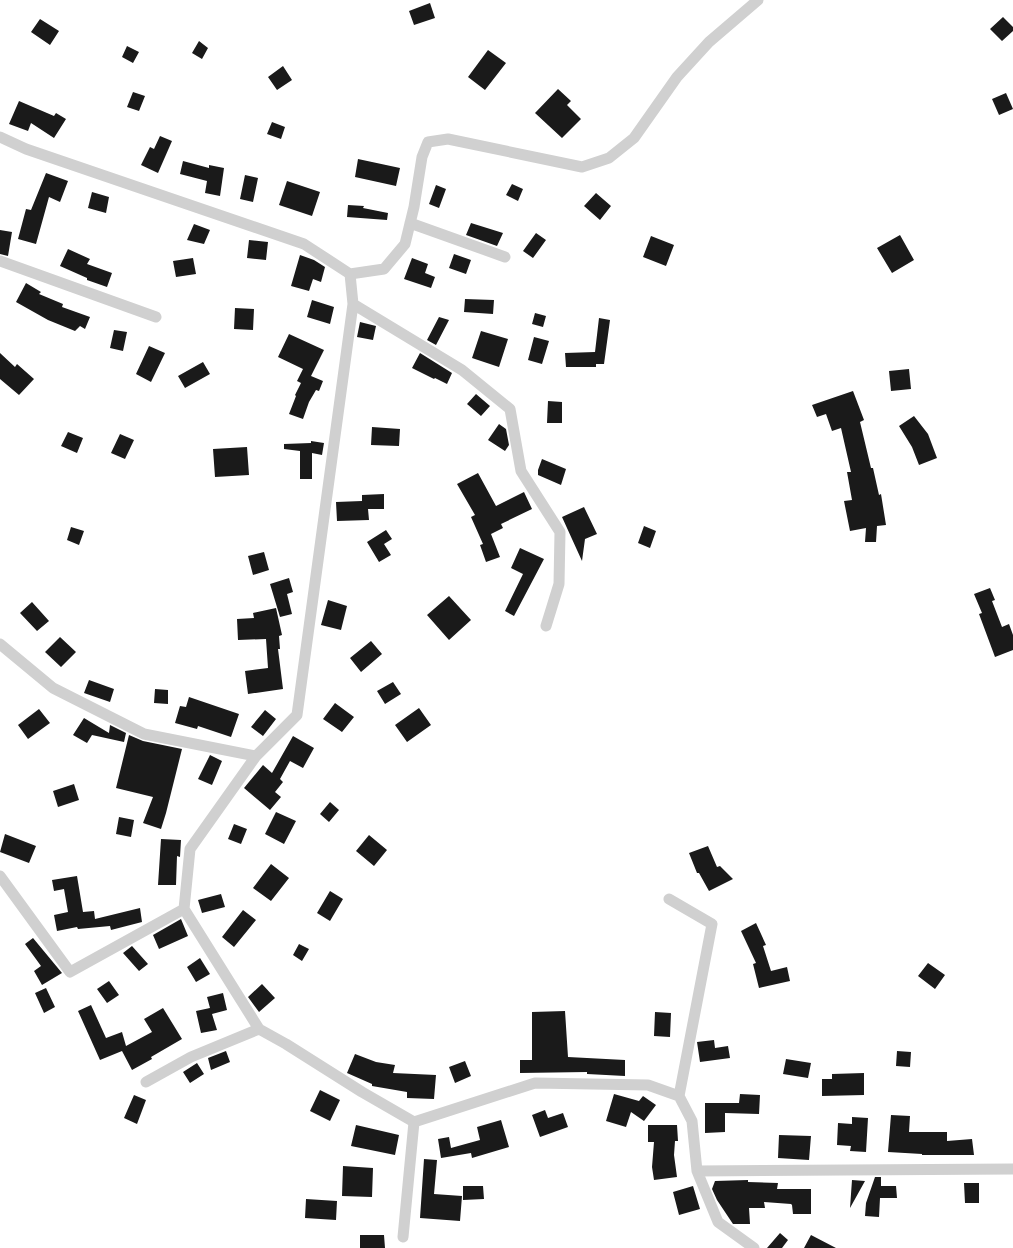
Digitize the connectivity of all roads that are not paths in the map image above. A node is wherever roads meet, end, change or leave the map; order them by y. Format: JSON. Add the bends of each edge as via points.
{"nodes":[{"id":1,"x":758,"y":0,"type":"edge"},
{"id":2,"x":0,"y":137,"type":"edge"},
{"id":3,"x":410,"y":223,"type":"junction"},
{"id":4,"x":505,"y":257,"type":"dead end"},
{"id":5,"x":0,"y":261,"type":"edge"},
{"id":6,"x":350,"y":274,"type":"junction"},
{"id":7,"x":353,"y":304,"type":"junction"},
{"id":8,"x":156,"y":317,"type":"dead end"},
{"id":9,"x":546,"y":626,"type":"dead end"},
{"id":10,"x":0,"y":644,"type":"edge"},
{"id":11,"x":256,"y":756,"type":"junction"},
{"id":12,"x":0,"y":876,"type":"edge"},
{"id":13,"x":669,"y":899,"type":"dead end"},
{"id":14,"x":184,"y":909,"type":"junction"},
{"id":15,"x":259,"y":1029,"type":"junction"},
{"id":16,"x":146,"y":1082,"type":"dead end"},
{"id":17,"x":679,"y":1096,"type":"junction"},
{"id":18,"x":414,"y":1122,"type":"junction"},
{"id":19,"x":1013,"y":1169,"type":"edge"},
{"id":20,"x":697,"y":1171,"type":"junction"},
{"id":21,"x":403,"y":1237,"type":"dead end"},
{"id":22,"x":754,"y":1248,"type":"edge"}],
"edges":[{"from":1,"to":3,"type":"street","via":[[709,42],[677,77],[634,138],[609,158],[582,167],[448,138],[428,142],[422,157]]},
{"from":2,"to":6,"type":"street","via":[[26,149],[304,244]]},
{"from":3,"to":4,"type":"street"},
{"from":3,"to":6,"type":"street","via":[[405,244],[384,269]]},
{"from":5,"to":8,"type":"street"},
{"from":6,"to":7,"type":"street"},
{"from":7,"to":9,"type":"street","via":[[462,370],[510,408],[521,471],[560,532],[559,584]]},
{"from":7,"to":11,"type":"street","via":[[297,714]]},
{"from":10,"to":11,"type":"street","via":[[53,688],[144,734]]},
{"from":11,"to":14,"type":"street","via":[[190,849]]},
{"from":12,"to":14,"type":"street","via":[[70,972]]},
{"from":13,"to":17,"type":"street","via":[[712,924]]},
{"from":14,"to":15,"type":"street"},
{"from":15,"to":16,"type":"street","via":[[191,1057]]},
{"from":15,"to":18,"type":"street"},
{"from":17,"to":18,"type":"street","via":[[648,1084],[535,1083]]},
{"from":17,"to":20,"type":"street","via":[[692,1121]]},
{"from":18,"to":21,"type":"street"},
{"from":19,"to":20,"type":"street"},
{"from":20,"to":22,"type":"street","via":[[718,1222]]}]}
